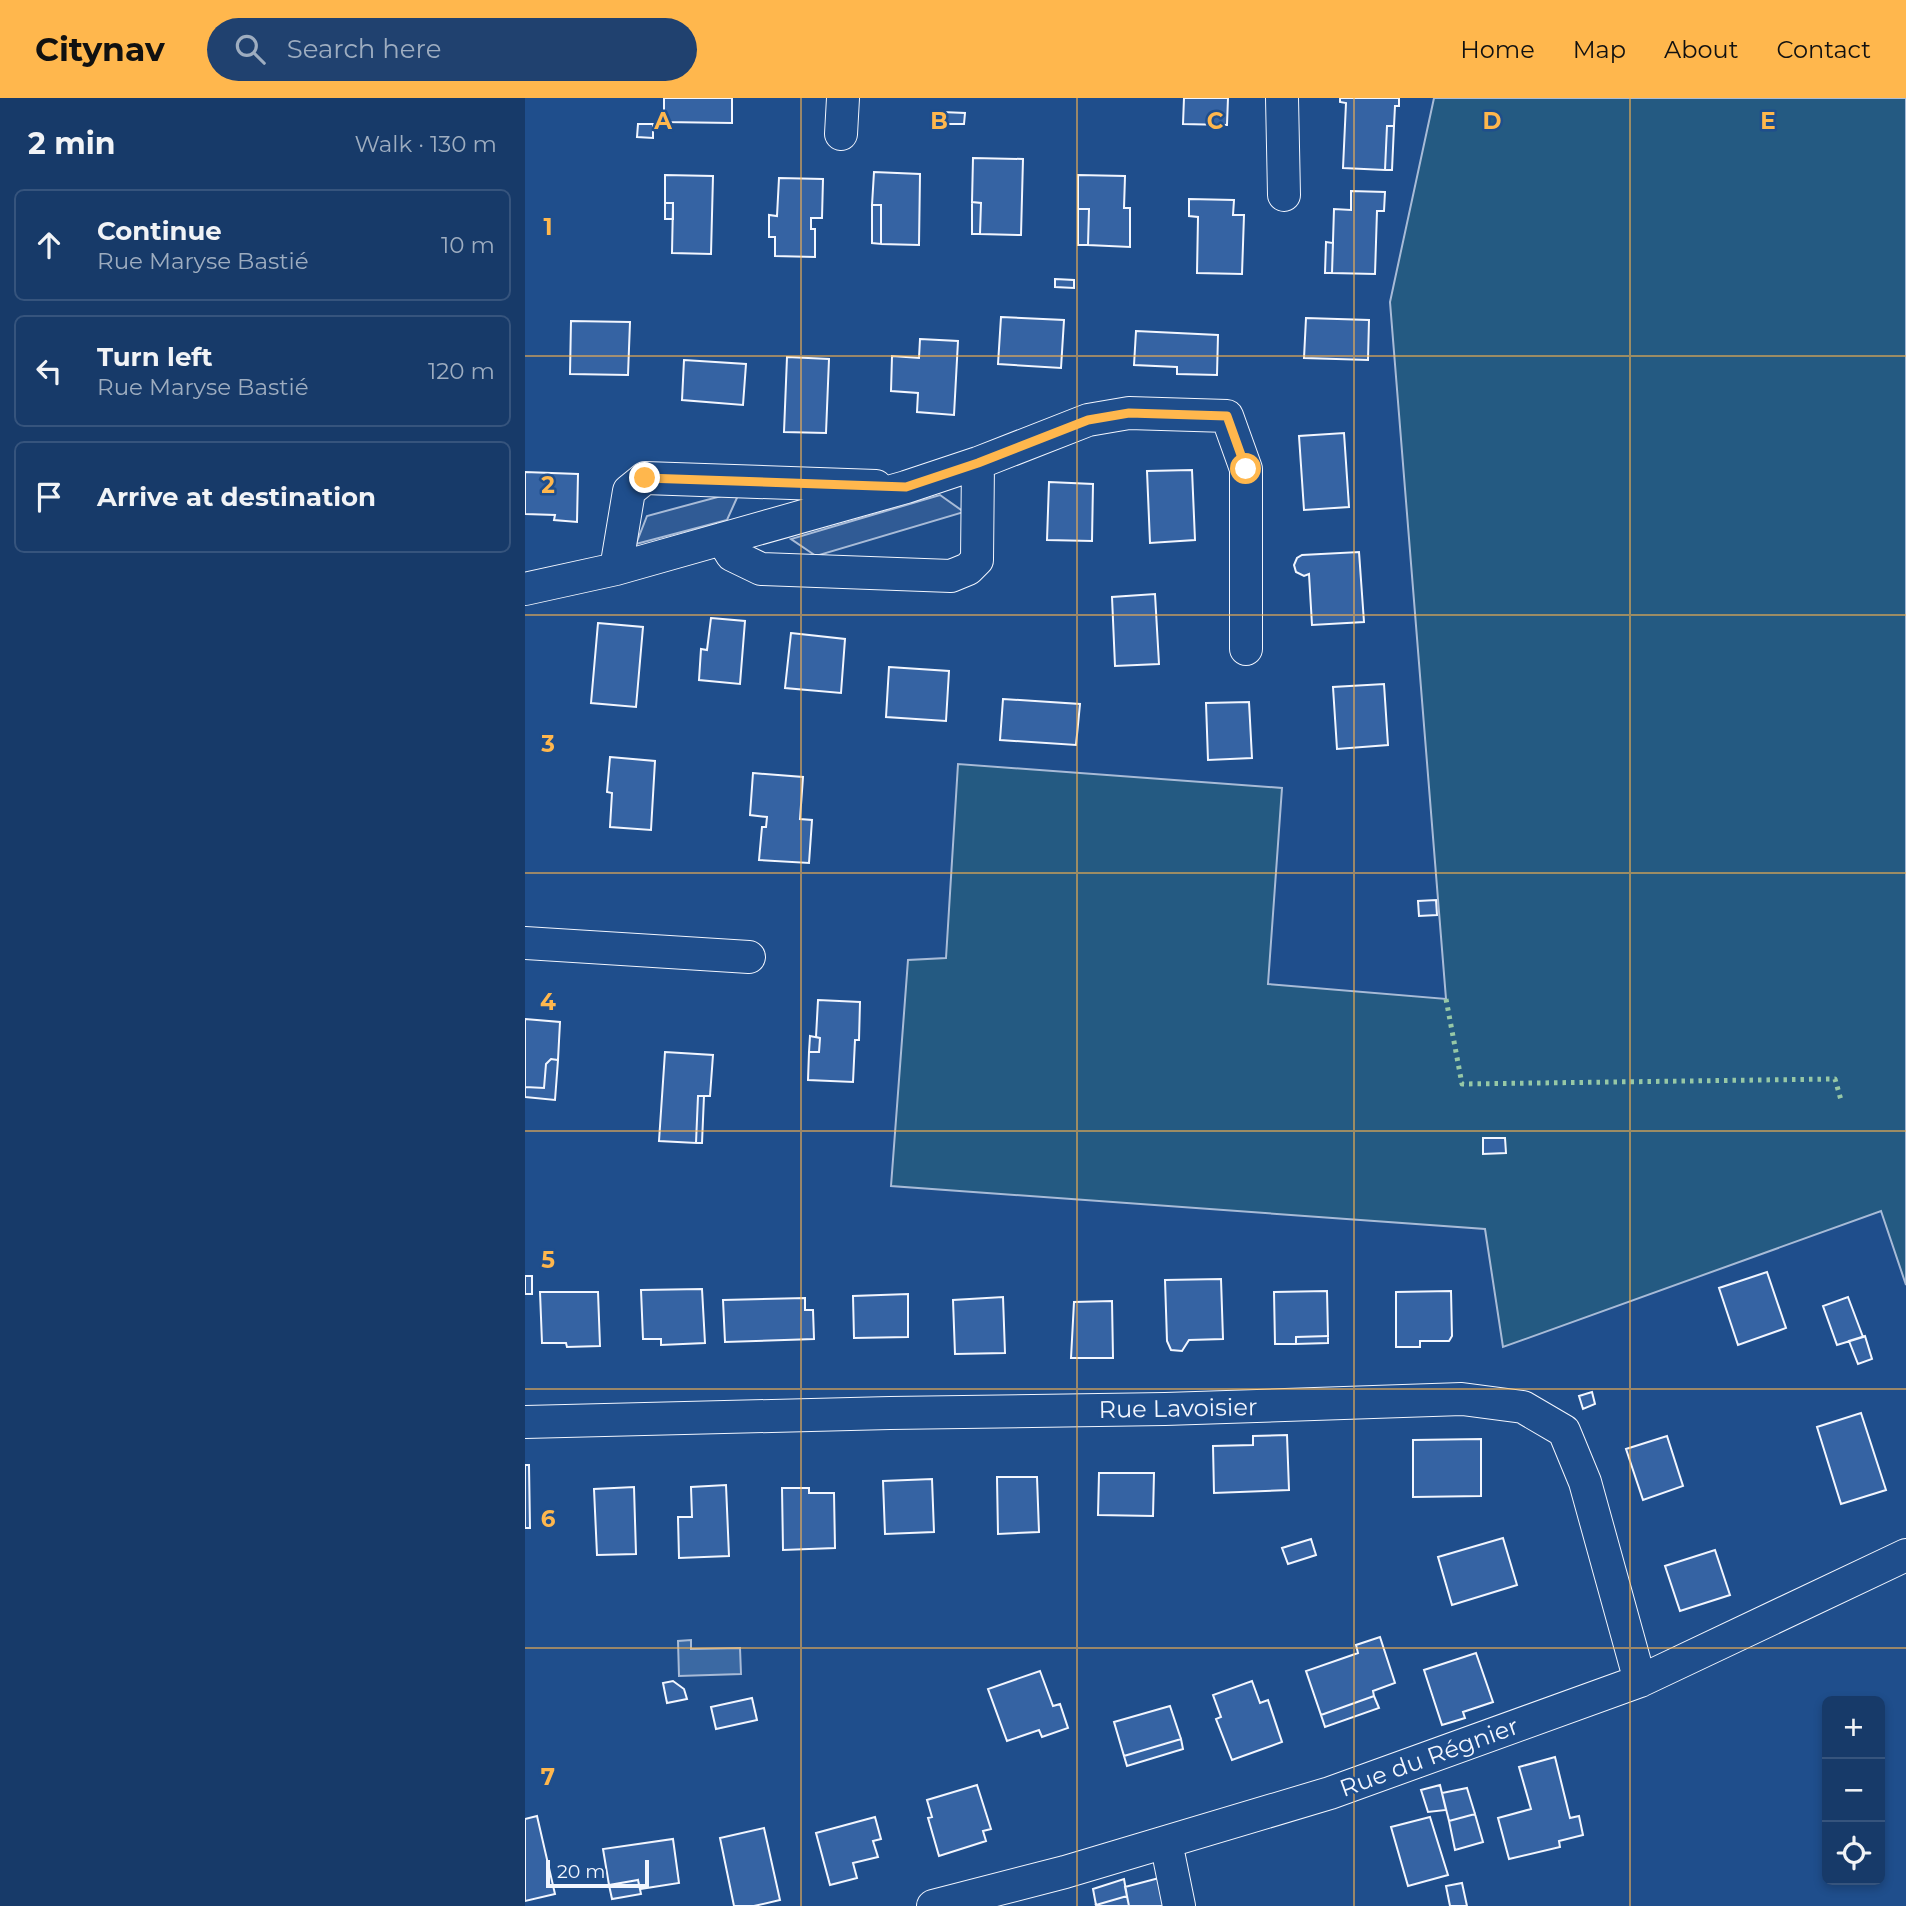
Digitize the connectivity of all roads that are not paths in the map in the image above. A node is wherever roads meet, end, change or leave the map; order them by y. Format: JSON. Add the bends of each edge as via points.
{"nodes":[{"id":1,"x":843,"y":98,"type":"edge"},
{"id":2,"x":1282,"y":98,"type":"edge"},
{"id":3,"x":841,"y":134,"type":"dead end"},
{"id":4,"x":1284,"y":195,"type":"dead end"},
{"id":5,"x":978,"y":463,"type":"junction"},
{"id":6,"x":906,"y":487,"type":"junction"},
{"id":7,"x":722,"y":539,"type":"junction"},
{"id":8,"x":615,"y":569,"type":"junction"},
{"id":9,"x":525,"y":589,"type":"edge"},
{"id":10,"x":1246,"y":649,"type":"dead end"},
{"id":11,"x":525,"y":943,"type":"edge"},
{"id":12,"x":749,"y":957,"type":"dead end"},
{"id":13,"x":525,"y":1422,"type":"edge"},
{"id":14,"x":1906,"y":1555,"type":"edge"},
{"id":15,"x":1640,"y":1681,"type":"junction"},
{"id":16,"x":1166,"y":1842,"type":"junction"},
{"id":17,"x":933,"y":1906,"type":"edge"},
{"id":18,"x":1179,"y":1906,"type":"edge"}],
"edges":[{"from":1,"to":3,"type":"street"},
{"from":2,"to":4,"type":"street"},
{"from":5,"to":6,"type":"street"},
{"from":5,"to":7,"type":"street","via":[[977,560],[951,576],[761,569],[733,555]]},
{"from":5,"to":10,"type":"street","via":[[1088,420],[1129,413],[1227,416],[1246,469]]},
{"from":6,"to":7,"type":"street"},
{"from":6,"to":8,"type":"street","via":[[645,478],[629,491]]},
{"from":7,"to":8,"type":"street"},
{"from":8,"to":9,"type":"street"},
{"from":11,"to":12,"type":"street"},
{"from":13,"to":15,"type":"street","name":"Rue Lavoisier","via":[[1462,1399],[1523,1407],[1564,1431],[1585,1482]]},
{"from":14,"to":15,"type":"street","name":"Rue du Régnier"},
{"from":15,"to":16,"type":"street","name":"Rue du Régnier","via":[[1330,1793]]},
{"from":16,"to":17,"type":"street","name":"Rue du Régnier"},
{"from":16,"to":18,"type":"street"}]}
